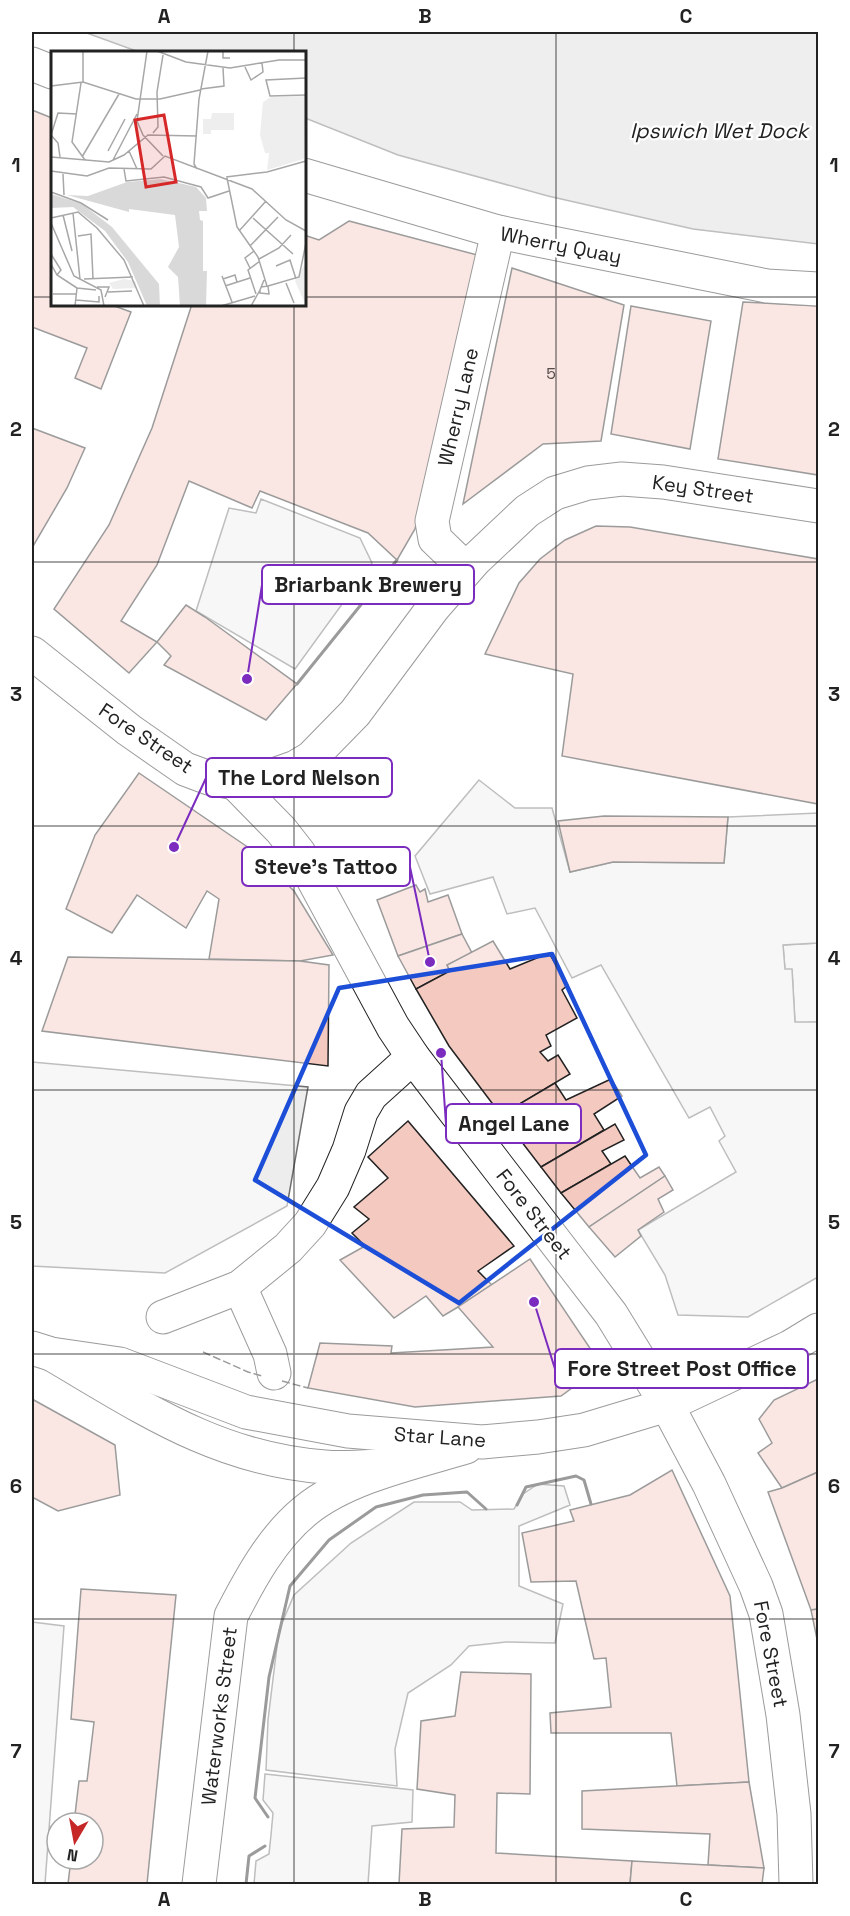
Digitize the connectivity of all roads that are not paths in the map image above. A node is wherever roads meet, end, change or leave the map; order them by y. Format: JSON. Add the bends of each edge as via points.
{"nodes":[{"id":1,"x":32,"y":64,"type":"edge"},
{"id":2,"x":51,"y":72,"type":"edge"},
{"id":3,"x":307,"y":176,"type":"edge"},
{"id":4,"x":498,"y":232,"type":"junction"},
{"id":5,"x":819,"y":289,"type":"edge"},
{"id":6,"x":819,"y":506,"type":"edge"},
{"id":7,"x":466,"y":569,"type":"junction"},
{"id":8,"x":32,"y":653,"type":"edge"},
{"id":9,"x":236,"y":783,"type":"junction"},
{"id":10,"x":413,"y":1057,"type":"junction"},
{"id":11,"x":240,"y":1287,"type":"junction"},
{"id":12,"x":163,"y":1317,"type":"dead end"},
{"id":13,"x":819,"y":1330,"type":"edge"},
{"id":14,"x":41,"y":1351,"type":"edge"},
{"id":15,"x":274,"y":1373,"type":"dead end"},
{"id":16,"x":667,"y":1406,"type":"junction"},
{"id":17,"x":482,"y":1442,"type":"junction"},
{"id":18,"x":408,"y":1465,"type":"junction"},
{"id":19,"x":199,"y":1884,"type":"edge"},
{"id":20,"x":796,"y":1884,"type":"edge"}],
"edges":[{"from":1,"to":2,"type":"street"},
{"from":3,"to":4,"type":"street","name":"Wherry Quay"},
{"from":4,"to":5,"type":"street","name":"Wherry Quay","via":[[767,286]]},
{"from":4,"to":7,"type":"street","name":"Wherry Lane","via":[[432,521],[435,539]]},
{"from":6,"to":7,"type":"street","name":"Key Street","via":[[663,482],[622,479],[588,483],[555,493],[527,511]]},
{"from":7,"to":9,"type":"street","name":"Key Street","via":[[354,713],[311,758],[265,778]]},
{"from":8,"to":9,"type":"street","name":"Fore Street","via":[[185,769]]},
{"from":9,"to":10,"type":"street","name":"Fore Street","via":[[299,853]]},
{"from":10,"to":11,"type":"street","via":[[371,1095],[333,1187],[310,1224],[288,1248]]},
{"from":10,"to":16,"type":"street","name":"Fore Street","via":[[611,1314]]},
{"from":11,"to":12,"type":"street"},
{"from":11,"to":15,"type":"street","via":[[262,1334]]},
{"from":13,"to":16,"type":"street","name":"Star Lane"},
{"from":14,"to":17,"type":"street","name":"Star Lane","via":[[120,1364],[246,1412],[348,1431]]},
{"from":14,"to":18,"type":"street","name":"Star Lane","via":[[165,1420],[237,1451],[326,1467]]},
{"from":16,"to":17,"type":"street","name":"Star Lane","via":[[584,1430]]},
{"from":16,"to":20,"type":"street","name":"Fore Street","via":[[709,1484],[766,1614],[793,1803]]},
{"from":17,"to":18,"type":"street","name":"Waterworks Street"},
{"from":18,"to":19,"type":"street","name":"Waterworks Street","via":[[355,1482],[304,1512],[250,1579],[231,1616]]}]}
